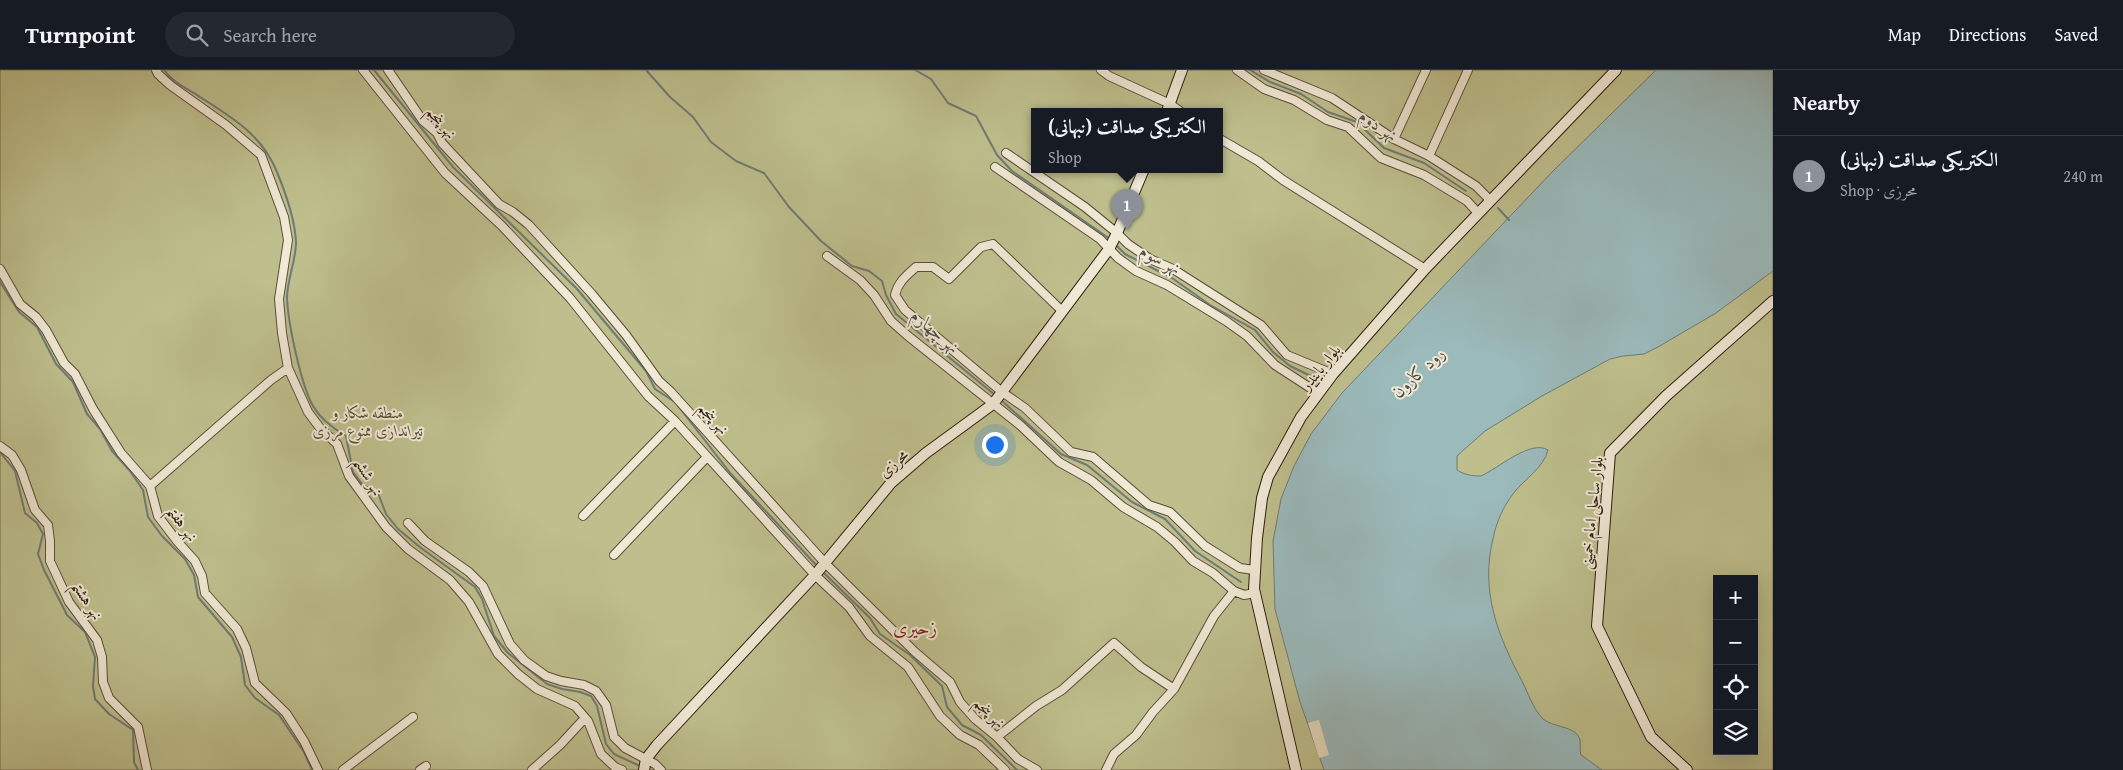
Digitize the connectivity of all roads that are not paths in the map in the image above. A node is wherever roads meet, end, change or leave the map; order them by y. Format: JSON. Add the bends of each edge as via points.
{"nodes":[{"id":1,"x":156,"y":70,"type":"edge"},
{"id":2,"x":363,"y":70,"type":"edge"},
{"id":3,"x":388,"y":70,"type":"edge"},
{"id":4,"x":1101,"y":70,"type":"edge"},
{"id":5,"x":1182,"y":70,"type":"edge"},
{"id":6,"x":1237,"y":70,"type":"edge"},
{"id":7,"x":1264,"y":70,"type":"edge"},
{"id":8,"x":1426,"y":70,"type":"edge"},
{"id":9,"x":1468,"y":70,"type":"edge"},
{"id":10,"x":1616,"y":70,"type":"edge"},
{"id":11,"x":1168,"y":108,"type":"edge"},
{"id":12,"x":1394,"y":139,"type":"junction"},
{"id":13,"x":1223,"y":141,"type":"edge"},
{"id":14,"x":1006,"y":153,"type":"dead end"},
{"id":15,"x":1429,"y":156,"type":"junction"},
{"id":16,"x":996,"y":167,"type":"dead end"},
{"id":17,"x":1142,"y":173,"type":"edge"},
{"id":18,"x":1490,"y":200,"type":"junction"},
{"id":19,"x":1478,"y":213,"type":"junction"},
{"id":20,"x":1113,"y":241,"type":"junction"},
{"id":21,"x":827,"y":256,"type":"dead end"},
{"id":22,"x":0,"y":269,"type":"edge"},
{"id":23,"x":1425,"y":269,"type":"junction"},
{"id":24,"x":1773,"y":301,"type":"edge"},
{"id":25,"x":1061,"y":310,"type":"junction"},
{"id":26,"x":288,"y":368,"type":"junction"},
{"id":27,"x":1333,"y":374,"type":"junction"},
{"id":28,"x":1318,"y":393,"type":"junction"},
{"id":29,"x":998,"y":398,"type":"junction"},
{"id":30,"x":675,"y":421,"type":"junction"},
{"id":31,"x":0,"y":446,"type":"edge"},
{"id":32,"x":707,"y":458,"type":"junction"},
{"id":33,"x":150,"y":486,"type":"junction"},
{"id":34,"x":583,"y":516,"type":"dead end"},
{"id":35,"x":408,"y":523,"type":"dead end"},
{"id":36,"x":614,"y":556,"type":"dead end"},
{"id":37,"x":820,"y":569,"type":"junction"},
{"id":38,"x":1254,"y":570,"type":"junction"},
{"id":39,"x":1234,"y":592,"type":"junction"},
{"id":40,"x":1255,"y":593,"type":"junction"},
{"id":41,"x":1174,"y":689,"type":"junction"},
{"id":42,"x":413,"y":717,"type":"dead end"},
{"id":43,"x":585,"y":718,"type":"junction"},
{"id":44,"x":997,"y":737,"type":"junction"},
{"id":45,"x":645,"y":764,"type":"edge"},
{"id":46,"x":146,"y":770,"type":"edge"},
{"id":47,"x":318,"y":770,"type":"edge"},
{"id":48,"x":343,"y":770,"type":"edge"},
{"id":49,"x":532,"y":770,"type":"edge"},
{"id":50,"x":622,"y":770,"type":"edge"},
{"id":51,"x":661,"y":770,"type":"edge"},
{"id":52,"x":1005,"y":770,"type":"edge"},
{"id":53,"x":1037,"y":770,"type":"edge"},
{"id":54,"x":1106,"y":770,"type":"edge"},
{"id":55,"x":1296,"y":770,"type":"edge"},
{"id":56,"x":1687,"y":770,"type":"edge"}],
"edges":[{"from":1,"to":26,"type":"street","name":"نهر ششم","via":[[170,85],[261,155],[284,217],[288,240],[279,299]]},
{"from":2,"to":30,"type":"street","name":"نهر پنجم","via":[[445,173],[502,224],[558,284],[648,396]]},
{"from":3,"to":37,"type":"street","name":"نهر پنجم","via":[[442,143],[499,204],[529,225],[591,293],[659,381]]},
{"from":4,"to":11,"type":"street"},
{"from":5,"to":11,"type":"street"},
{"from":6,"to":19,"type":"street","via":[[1264,89],[1348,127],[1381,158],[1424,175],[1467,201]]},
{"from":7,"to":12,"type":"street","via":[[1332,98]]},
{"from":8,"to":12,"type":"street"},
{"from":9,"to":15,"type":"street"},
{"from":10,"to":18,"type":"street","name":"بلوار بایندر"},
{"from":12,"to":15,"type":"street"},
{"from":13,"to":23,"type":"street"},
{"from":14,"to":20,"type":"street"},
{"from":15,"to":18,"type":"street","via":[[1476,186]]},
{"from":16,"to":20,"type":"street","via":[[1092,233]]},
{"from":17,"to":20,"type":"street","name":"محرزی"},
{"from":18,"to":19,"type":"street","name":"بلوار بایندر"},
{"from":19,"to":23,"type":"street","name":"بلوار بایندر"},
{"from":20,"to":25,"type":"street","name":"محرزی"},
{"from":20,"to":27,"type":"street","via":[[1128,244],[1172,269],[1261,326],[1287,355]]},
{"from":20,"to":28,"type":"street","via":[[1118,258],[1226,321],[1247,336],[1275,365]]},
{"from":21,"to":29,"type":"street","via":[[860,280],[891,321],[908,336]]},
{"from":22,"to":33,"type":"street","name":"نهر هفتم","via":[[20,304],[36,317],[64,363],[75,374],[121,453]]},
{"from":23,"to":27,"type":"street","name":"بلوار بایندر"},
{"from":24,"to":56,"type":"street","name":"بلوار ساحلی امام خمینی","via":[[1666,396],[1610,453],[1597,626],[1650,737]]},
{"from":25,"to":29,"type":"street","name":"محرزی"},
{"from":25,"to":29,"type":"street","via":[[993,244],[981,247],[949,279],[933,268],[916,267],[902,279],[895,295],[905,310]]},
{"from":26,"to":33,"type":"street"},
{"from":26,"to":43,"type":"street","name":"نهر ششم","via":[[308,412],[337,444],[349,476],[386,527],[450,580],[469,602],[498,654],[518,674],[537,689],[575,706]]},
{"from":27,"to":28,"type":"street","name":"بلوار بایندر"},
{"from":28,"to":38,"type":"street","name":"بلوار بایندر","via":[[1268,477],[1262,498]]},
{"from":29,"to":37,"type":"street","name":"محرزی","via":[[891,483]]},
{"from":29,"to":38,"type":"street","via":[[1025,408],[1071,452],[1093,457],[1149,505],[1170,512],[1205,546],[1240,568]]},
{"from":29,"to":39,"type":"street","via":[[1020,425],[1060,462],[1157,527],[1193,561],[1213,572]]},
{"from":30,"to":32,"type":"street","name":"نهر پنجم"},
{"from":30,"to":34,"type":"street"},
{"from":31,"to":46,"type":"street","name":"نهر هشتم","via":[[21,470],[35,510],[48,525],[50,561],[69,602],[97,640],[102,657],[103,682],[109,698],[138,727]]},
{"from":32,"to":36,"type":"street"},
{"from":32,"to":37,"type":"street","name":"نهر پنجم"},
{"from":33,"to":47,"type":"street","name":"نهر هفتم","via":[[158,516],[195,560],[205,593],[237,628],[255,683],[286,713]]},
{"from":35,"to":45,"type":"street","via":[[425,541],[483,586],[510,644],[524,660],[546,676],[596,691],[606,705],[614,737]]},
{"from":37,"to":44,"type":"street","name":"نهر پنجم","via":[[950,682],[960,702]]},
{"from":37,"to":45,"type":"street","name":"محرزی","via":[[657,745]]},
{"from":37,"to":52,"type":"street","name":"نهر پنجم","via":[[870,636],[908,667],[940,716],[960,735],[979,745]]},
{"from":38,"to":40,"type":"street","name":"بلوار بایندر"},
{"from":39,"to":40,"type":"street","via":[[1244,595]]},
{"from":39,"to":41,"type":"street","via":[[1214,616]]},
{"from":40,"to":55,"type":"street","name":"بلوار بایندر"},
{"from":41,"to":44,"type":"street","via":[[1141,667],[1114,643],[1062,690]]},
{"from":41,"to":54,"type":"street","via":[[1136,735],[1114,754]]},
{"from":42,"to":48,"type":"street"},
{"from":43,"to":49,"type":"street"},
{"from":43,"to":50,"type":"street","name":"نهر ششم","via":[[600,754]]},
{"from":44,"to":53,"type":"street","name":"نهر پنجم","via":[[1018,759]]},
{"from":45,"to":51,"type":"street","via":[[656,764]]}]}
